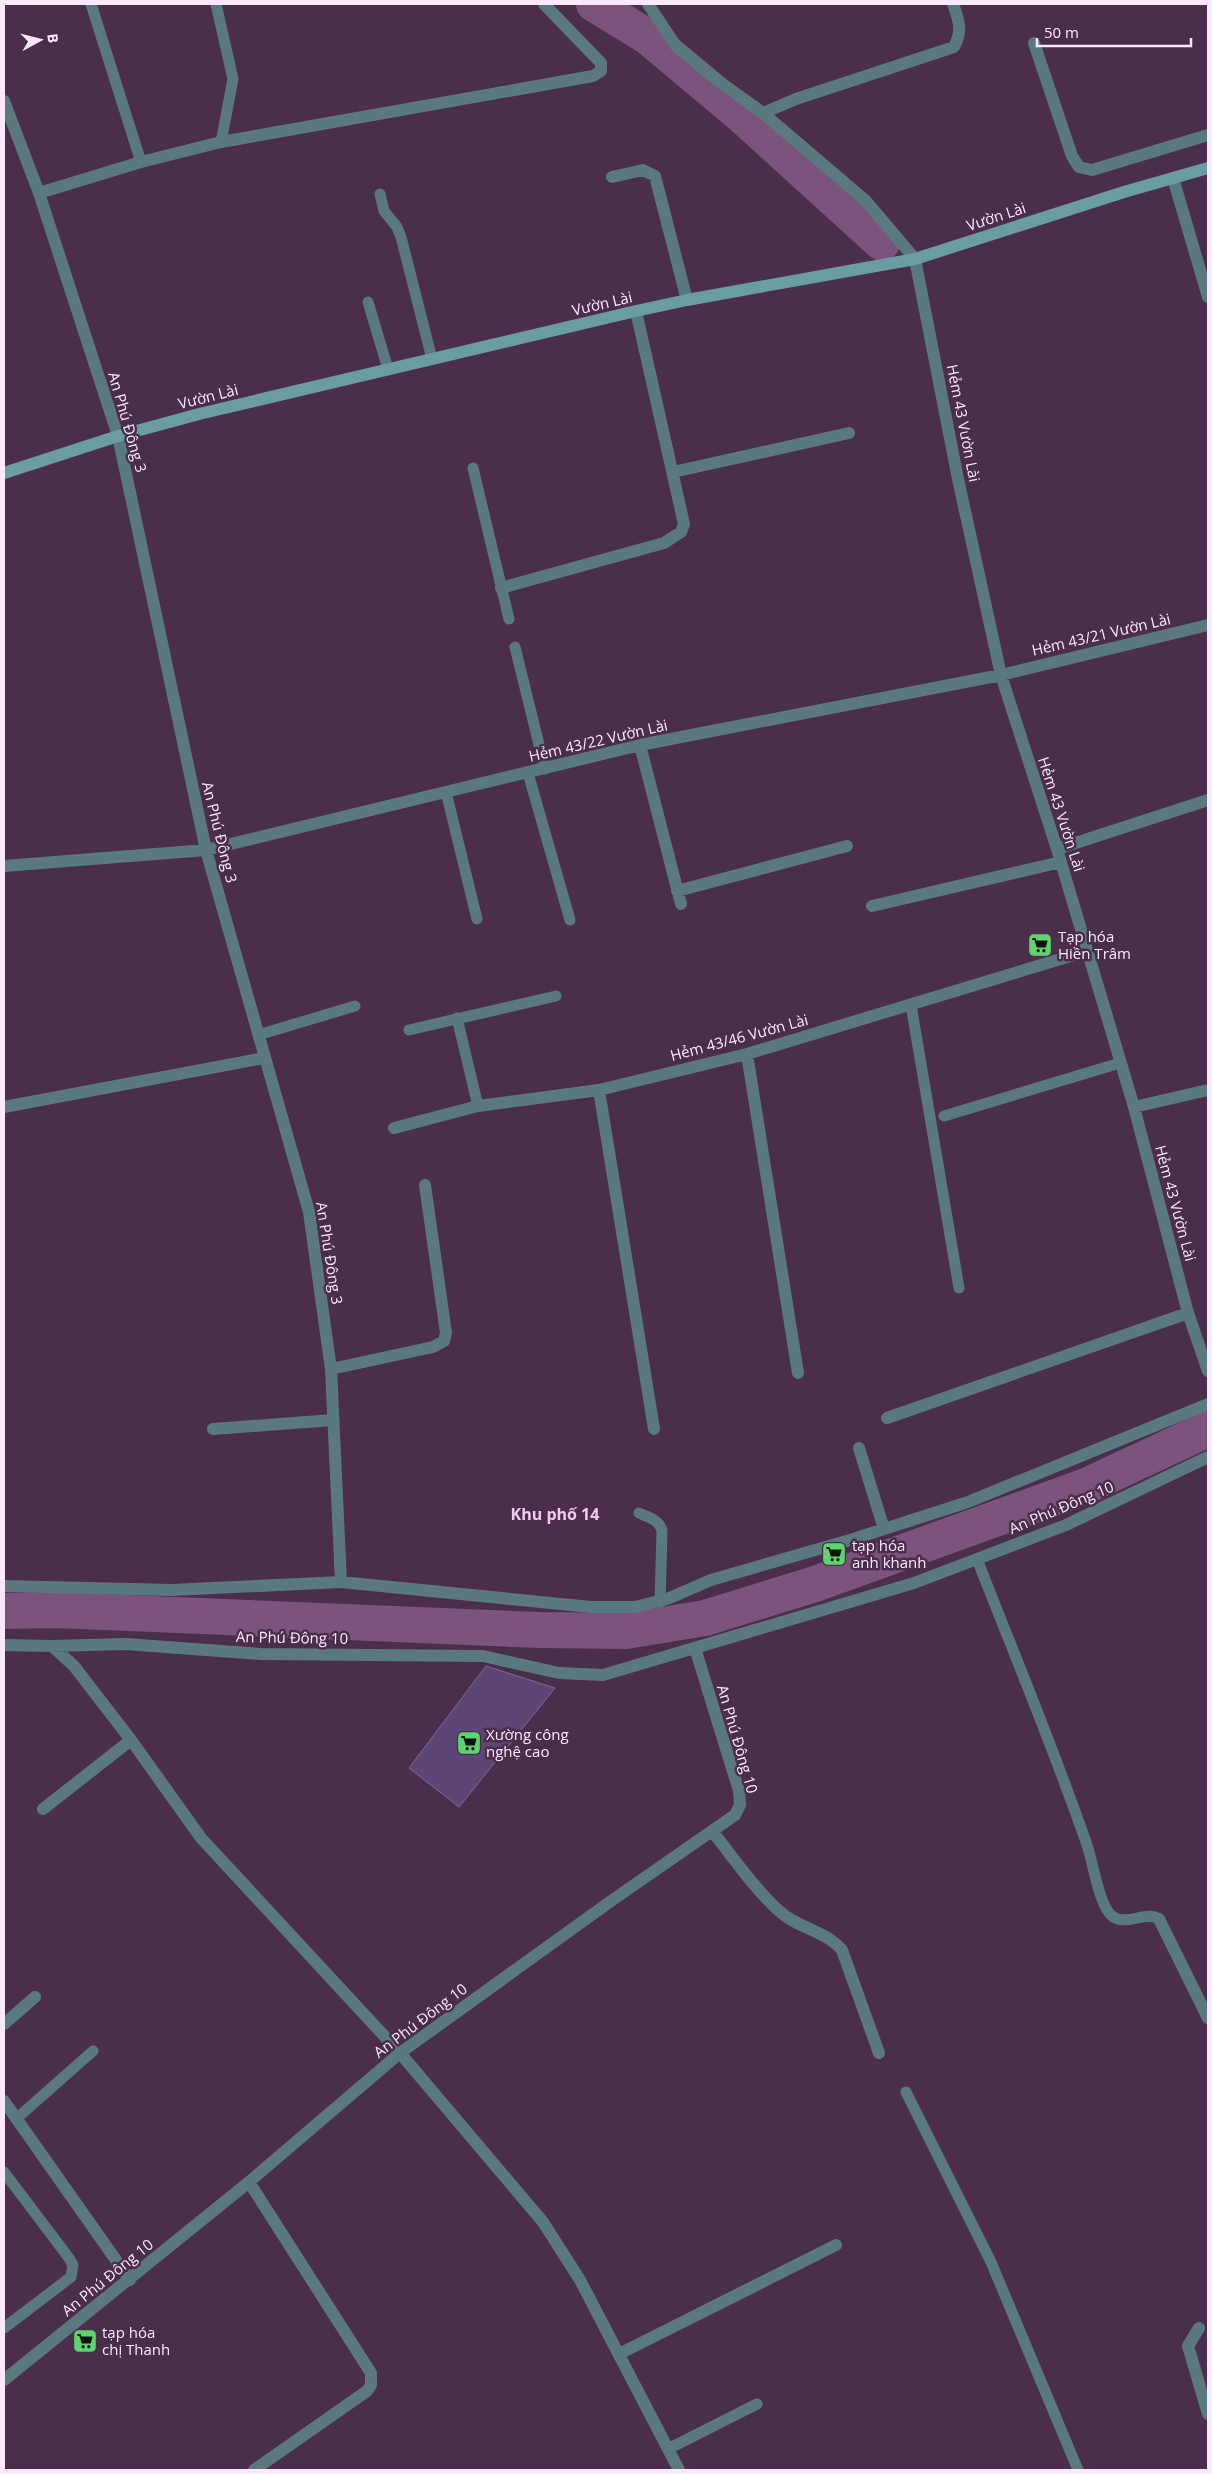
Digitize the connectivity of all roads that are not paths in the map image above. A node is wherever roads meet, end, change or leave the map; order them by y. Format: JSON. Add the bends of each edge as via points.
{"nodes":[{"id":1,"x":91,"y":4,"type":"edge"},
{"id":2,"x":216,"y":4,"type":"edge"},
{"id":3,"x":544,"y":4,"type":"edge"},
{"id":4,"x":648,"y":4,"type":"edge"},
{"id":5,"x":953,"y":4,"type":"edge"},
{"id":6,"x":1034,"y":43,"type":"dead end"},
{"id":7,"x":4,"y":101,"type":"edge"},
{"id":8,"x":763,"y":113,"type":"junction"},
{"id":9,"x":1208,"y":135,"type":"edge"},
{"id":10,"x":221,"y":142,"type":"junction"},
{"id":11,"x":141,"y":162,"type":"junction"},
{"id":12,"x":1208,"y":168,"type":"edge"},
{"id":13,"x":612,"y":177,"type":"dead end"},
{"id":14,"x":1173,"y":178,"type":"junction"},
{"id":15,"x":39,"y":193,"type":"junction"},
{"id":16,"x":380,"y":194,"type":"dead end"},
{"id":17,"x":915,"y":259,"type":"junction"},
{"id":18,"x":1208,"y":297,"type":"edge"},
{"id":19,"x":687,"y":300,"type":"junction"},
{"id":20,"x":368,"y":302,"type":"dead end"},
{"id":21,"x":636,"y":311,"type":"junction"},
{"id":22,"x":432,"y":359,"type":"junction"},
{"id":23,"x":388,"y":370,"type":"junction"},
{"id":24,"x":849,"y":433,"type":"dead end"},
{"id":25,"x":118,"y":436,"type":"junction"},
{"id":26,"x":473,"y":468,"type":"dead end"},
{"id":27,"x":4,"y":472,"type":"edge"},
{"id":28,"x":673,"y":472,"type":"junction"},
{"id":29,"x":501,"y":588,"type":"junction"},
{"id":30,"x":509,"y":619,"type":"dead end"},
{"id":31,"x":1208,"y":625,"type":"edge"},
{"id":32,"x":515,"y":648,"type":"dead end"},
{"id":33,"x":1001,"y":675,"type":"junction"},
{"id":34,"x":640,"y":745,"type":"junction"},
{"id":35,"x":545,"y":769,"type":"junction"},
{"id":36,"x":528,"y":773,"type":"junction"},
{"id":37,"x":446,"y":792,"type":"junction"},
{"id":38,"x":1208,"y":800,"type":"edge"},
{"id":39,"x":847,"y":846,"type":"dead end"},
{"id":40,"x":206,"y":850,"type":"junction"},
{"id":41,"x":1059,"y":855,"type":"junction"},
{"id":42,"x":4,"y":866,"type":"edge"},
{"id":43,"x":677,"y":891,"type":"junction"},
{"id":44,"x":681,"y":904,"type":"dead end"},
{"id":45,"x":872,"y":906,"type":"dead end"},
{"id":46,"x":477,"y":919,"type":"dead end"},
{"id":47,"x":570,"y":920,"type":"dead end"},
{"id":48,"x":1087,"y":951,"type":"junction"},
{"id":49,"x":556,"y":996,"type":"dead end"},
{"id":50,"x":911,"y":1005,"type":"junction"},
{"id":51,"x":355,"y":1006,"type":"dead end"},
{"id":52,"x":457,"y":1018,"type":"junction"},
{"id":53,"x":409,"y":1030,"type":"dead end"},
{"id":54,"x":258,"y":1035,"type":"junction"},
{"id":55,"x":746,"y":1054,"type":"junction"},
{"id":56,"x":264,"y":1058,"type":"junction"},
{"id":57,"x":1120,"y":1063,"type":"junction"},
{"id":58,"x":599,"y":1090,"type":"junction"},
{"id":59,"x":1208,"y":1090,"type":"edge"},
{"id":60,"x":478,"y":1106,"type":"junction"},
{"id":61,"x":4,"y":1107,"type":"edge"},
{"id":62,"x":1134,"y":1107,"type":"junction"},
{"id":63,"x":944,"y":1116,"type":"dead end"},
{"id":64,"x":394,"y":1128,"type":"dead end"},
{"id":65,"x":425,"y":1185,"type":"dead end"},
{"id":66,"x":959,"y":1288,"type":"dead end"},
{"id":67,"x":1188,"y":1313,"type":"junction"},
{"id":68,"x":331,"y":1368,"type":"junction"},
{"id":69,"x":1208,"y":1371,"type":"edge"},
{"id":70,"x":798,"y":1373,"type":"dead end"},
{"id":71,"x":1208,"y":1404,"type":"edge"},
{"id":72,"x":887,"y":1418,"type":"dead end"},
{"id":73,"x":333,"y":1420,"type":"junction"},
{"id":74,"x":213,"y":1429,"type":"dead end"},
{"id":75,"x":654,"y":1429,"type":"dead end"},
{"id":76,"x":859,"y":1448,"type":"dead end"},
{"id":77,"x":1208,"y":1457,"type":"edge"},
{"id":78,"x":639,"y":1513,"type":"dead end"},
{"id":79,"x":884,"y":1530,"type":"junction"},
{"id":80,"x":977,"y":1559,"type":"junction"},
{"id":81,"x":341,"y":1582,"type":"junction"},
{"id":82,"x":4,"y":1586,"type":"edge"},
{"id":83,"x":660,"y":1602,"type":"junction"},
{"id":84,"x":4,"y":1645,"type":"edge"},
{"id":85,"x":52,"y":1646,"type":"junction"},
{"id":86,"x":695,"y":1648,"type":"junction"},
{"id":87,"x":131,"y":1740,"type":"junction"},
{"id":88,"x":43,"y":1809,"type":"dead end"},
{"id":89,"x":712,"y":1831,"type":"junction"},
{"id":90,"x":1159,"y":1919,"type":"joint"},
{"id":91,"x":35,"y":1997,"type":"dead end"},
{"id":92,"x":1208,"y":2018,"type":"edge"},
{"id":93,"x":4,"y":2024,"type":"edge"},
{"id":94,"x":93,"y":2051,"type":"dead end"},
{"id":95,"x":400,"y":2053,"type":"junction"},
{"id":96,"x":879,"y":2054,"type":"dead end"},
{"id":97,"x":906,"y":2092,"type":"dead end"},
{"id":98,"x":4,"y":2100,"type":"edge"},
{"id":99,"x":16,"y":2118,"type":"junction"},
{"id":100,"x":4,"y":2172,"type":"edge"},
{"id":101,"x":249,"y":2182,"type":"junction"},
{"id":102,"x":836,"y":2245,"type":"dead end"},
{"id":103,"x":130,"y":2280,"type":"junction"},
{"id":104,"x":4,"y":2328,"type":"edge"},
{"id":105,"x":1199,"y":2328,"type":"dead end"},
{"id":106,"x":619,"y":2354,"type":"junction"},
{"id":107,"x":4,"y":2380,"type":"edge"},
{"id":108,"x":757,"y":2404,"type":"dead end"},
{"id":109,"x":1208,"y":2414,"type":"edge"},
{"id":110,"x":668,"y":2449,"type":"junction"},
{"id":111,"x":254,"y":2470,"type":"edge"},
{"id":112,"x":679,"y":2470,"type":"edge"},
{"id":113,"x":1078,"y":2470,"type":"edge"}],
"edges":[{"from":1,"to":11,"type":"lane"},
{"from":2,"to":10,"type":"lane","via":[[233,79]]},
{"from":3,"to":10,"type":"street","via":[[601,64],[600,71],[593,76]]},
{"from":4,"to":8,"type":"street","via":[[676,46]]},
{"from":5,"to":8,"type":"street","via":[[960,36],[954,47]]},
{"from":6,"to":9,"type":"street","via":[[1072,156],[1079,167],[1092,170]]},
{"from":7,"to":15,"type":"street","name":"An Phú Đông 3"},
{"from":8,"to":17,"type":"street","via":[[865,200]]},
{"from":10,"to":11,"type":"street"},
{"from":11,"to":15,"type":"street"},
{"from":12,"to":14,"type":"main road","name":"Vườn Lài"},
{"from":13,"to":19,"type":"street","via":[[644,170],[655,176]]},
{"from":14,"to":17,"type":"main road","name":"Vườn Lài"},
{"from":14,"to":18,"type":"street"},
{"from":15,"to":25,"type":"street","name":"An Phú Đông 3"},
{"from":16,"to":22,"type":"lane","via":[[384,212],[401,237]]},
{"from":17,"to":19,"type":"main road","name":"Vườn Lài"},
{"from":17,"to":33,"type":"street","name":"Hẻm 43 Vườn Lài"},
{"from":19,"to":21,"type":"main road","name":"Vườn Lài"},
{"from":20,"to":23,"type":"lane"},
{"from":21,"to":22,"type":"main road","name":"Vườn Lài"},
{"from":21,"to":28,"type":"street"},
{"from":22,"to":23,"type":"main road","name":"Vườn Lài"},
{"from":23,"to":25,"type":"main road","name":"Vườn Lài"},
{"from":24,"to":28,"type":"street"},
{"from":25,"to":27,"type":"main road","name":"Vườn Lài"},
{"from":25,"to":40,"type":"street","name":"An Phú Đông 3"},
{"from":26,"to":29,"type":"lane"},
{"from":28,"to":29,"type":"street","via":[[684,524],[676,538]]},
{"from":29,"to":30,"type":"lane"},
{"from":31,"to":33,"type":"street","name":"Hẻm 43/21 Vườn Lài"},
{"from":32,"to":35,"type":"lane"},
{"from":33,"to":34,"type":"street","name":"Hẻm 43/22 Vườn Lài"},
{"from":33,"to":41,"type":"street","name":"Hẻm 43 Vườn Lài"},
{"from":34,"to":35,"type":"street","name":"Hẻm 43/22 Vườn Lài"},
{"from":34,"to":43,"type":"street"},
{"from":35,"to":36,"type":"street","name":"Hẻm 43/22 Vườn Lài"},
{"from":36,"to":37,"type":"street","name":"Hẻm 43/22 Vườn Lài"},
{"from":36,"to":47,"type":"lane"},
{"from":37,"to":40,"type":"street","name":"Hẻm 43/22 Vườn Lài"},
{"from":37,"to":46,"type":"lane"},
{"from":38,"to":41,"type":"street"},
{"from":39,"to":43,"type":"street"},
{"from":40,"to":42,"type":"street","name":"Hẻm 43/22 Vườn Lài"},
{"from":40,"to":54,"type":"street","name":"An Phú Đông 3"},
{"from":41,"to":45,"type":"street"},
{"from":41,"to":48,"type":"street","name":"Hẻm 43 Vườn Lài"},
{"from":43,"to":44,"type":"street"},
{"from":48,"to":50,"type":"street","name":"Hẻm 43/46 Vườn Lài"},
{"from":48,"to":57,"type":"street","name":"Hẻm 43 Vườn Lài"},
{"from":49,"to":52,"type":"lane"},
{"from":50,"to":55,"type":"street","name":"Hẻm 43/46 Vườn Lài"},
{"from":50,"to":66,"type":"lane"},
{"from":51,"to":54,"type":"lane"},
{"from":52,"to":53,"type":"lane"},
{"from":52,"to":60,"type":"lane"},
{"from":54,"to":56,"type":"street","name":"An Phú Đông 3"},
{"from":55,"to":58,"type":"street","name":"Hẻm 43/46 Vườn Lài"},
{"from":55,"to":70,"type":"street"},
{"from":56,"to":61,"type":"street"},
{"from":56,"to":68,"type":"street","name":"An Phú Đông 3","via":[[309,1212]]},
{"from":57,"to":62,"type":"street","name":"Hẻm 43 Vườn Lài"},
{"from":57,"to":63,"type":"lane"},
{"from":58,"to":60,"type":"street","name":"Hẻm 43/46 Vườn Lài"},
{"from":58,"to":75,"type":"street"},
{"from":59,"to":62,"type":"street"},
{"from":60,"to":64,"type":"street","name":"Hẻm 43/46 Vườn Lài"},
{"from":62,"to":67,"type":"street","name":"Hẻm 43 Vườn Lài"},
{"from":65,"to":68,"type":"street","via":[[446,1333],[444,1340],[433,1347]]},
{"from":67,"to":69,"type":"street","name":"Hẻm 43 Vườn Lài"},
{"from":67,"to":72,"type":"street"},
{"from":68,"to":73,"type":"street","name":"An Phú Đông 3"},
{"from":71,"to":79,"type":"street","via":[[968,1502]]},
{"from":73,"to":74,"type":"street"},
{"from":73,"to":81,"type":"street","name":"An Phú Đông 3"},
{"from":76,"to":79,"type":"street"},
{"from":77,"to":80,"type":"street","name":"An Phú Đông 10","via":[[1066,1525]]},
{"from":78,"to":83,"type":"lane","via":[[661,1525]]},
{"from":79,"to":83,"type":"street","via":[[711,1580]]},
{"from":80,"to":86,"type":"street","name":"An Phú Đông 10","via":[[914,1583]]},
{"from":80,"to":90,"type":"lane","via":[[1088,1846],[1102,1899],[1113,1918],[1152,1916]]},
{"from":81,"to":82,"type":"street","via":[[172,1590]]},
{"from":81,"to":83,"type":"street","via":[[591,1607],[635,1607]]},
{"from":84,"to":85,"type":"street","name":"An Phú Đông 10"},
{"from":85,"to":86,"type":"street","name":"An Phú Đông 10","via":[[125,1644],[260,1654],[483,1656],[559,1673],[603,1675]]},
{"from":85,"to":87,"type":"street","via":[[74,1666]]},
{"from":86,"to":89,"type":"street","name":"An Phú Đông 10","via":[[739,1791],[740,1805],[735,1815]]},
{"from":87,"to":88,"type":"street"},
{"from":87,"to":95,"type":"street","via":[[201,1838]]},
{"from":89,"to":95,"type":"street","name":"An Phú Đông 10"},
{"from":89,"to":96,"type":"street","via":[[777,1910],[833,1940],[842,1950]]},
{"from":90,"to":92,"type":"street"},
{"from":91,"to":93,"type":"street"},
{"from":94,"to":99,"type":"lane"},
{"from":95,"to":101,"type":"street","name":"An Phú Đông 10"},
{"from":95,"to":106,"type":"street","via":[[542,2222],[580,2280]]},
{"from":97,"to":113,"type":"lane","via":[[991,2262]]},
{"from":98,"to":99,"type":"street"},
{"from":99,"to":103,"type":"street"},
{"from":100,"to":104,"type":"lane","via":[[69,2258],[73,2271],[71,2277]]},
{"from":101,"to":103,"type":"street","name":"An Phú Đông 10"},
{"from":101,"to":111,"type":"street","via":[[372,2379],[367,2392]]},
{"from":102,"to":106,"type":"street"},
{"from":103,"to":107,"type":"street","name":"An Phú Đông 10"},
{"from":105,"to":109,"type":"street","via":[[1188,2346]]},
{"from":106,"to":110,"type":"street"},
{"from":108,"to":110,"type":"lane"},
{"from":110,"to":112,"type":"street"}]}
